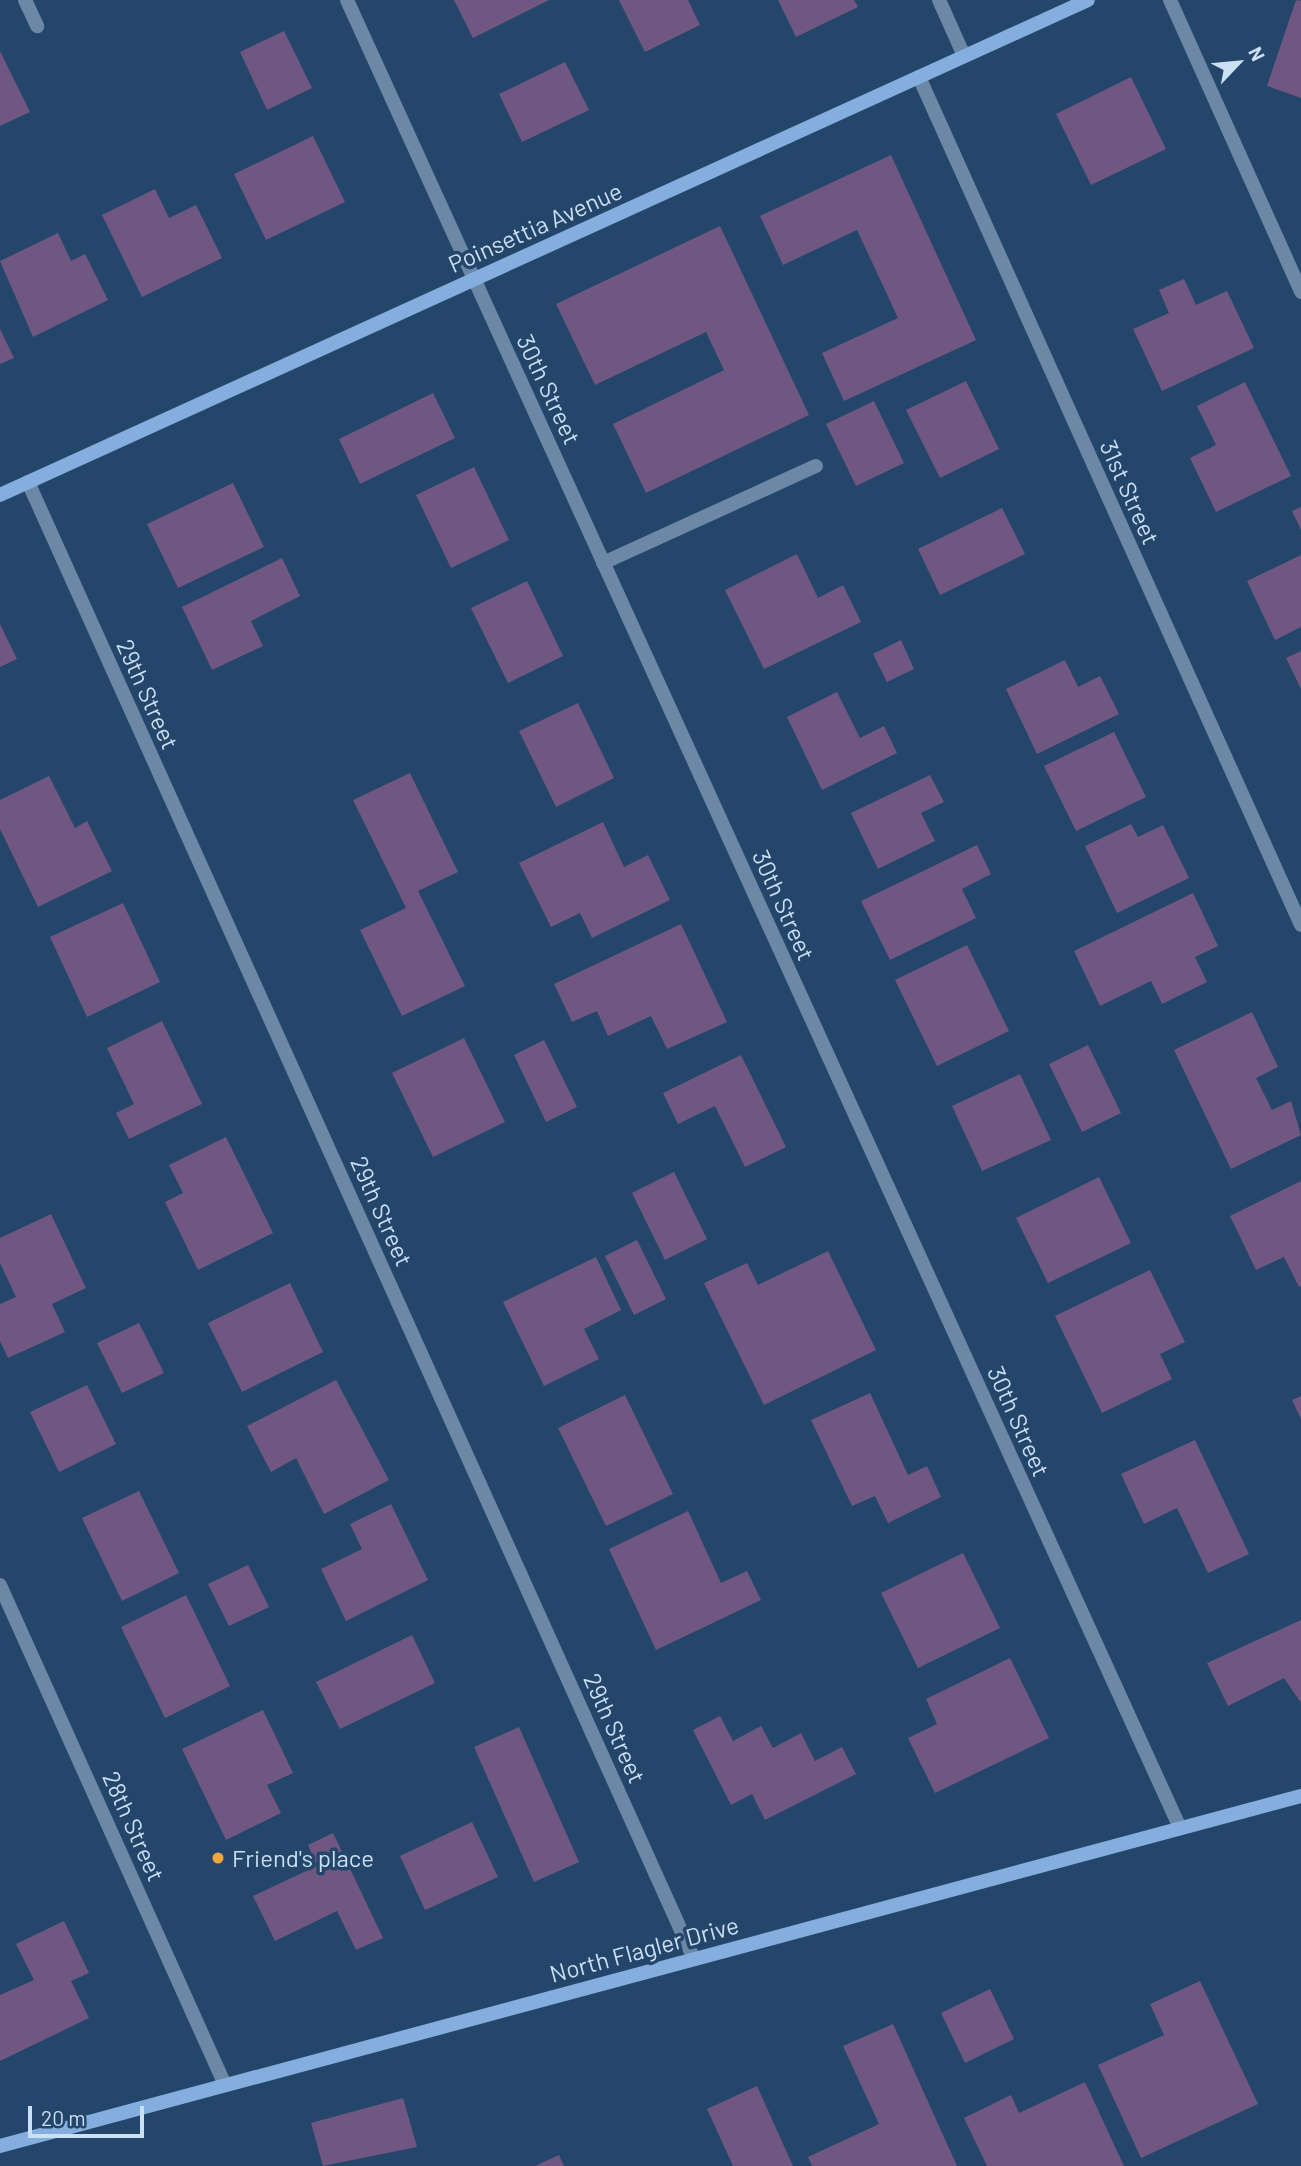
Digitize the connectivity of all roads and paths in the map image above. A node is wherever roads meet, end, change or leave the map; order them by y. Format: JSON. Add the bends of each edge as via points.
{"nodes":[{"id":1,"x":25,"y":0,"type":"edge"},
{"id":2,"x":939,"y":0,"type":"edge"},
{"id":3,"x":1088,"y":0,"type":"edge"},
{"id":4,"x":1170,"y":0,"type":"edge"},
{"id":5,"x":351,"y":1,"type":"edge"},
{"id":6,"x":37,"y":26,"type":"dead end"},
{"id":7,"x":964,"y":56,"type":"junction"},
{"id":8,"x":919,"y":77,"type":"junction"},
{"id":9,"x":474,"y":279,"type":"junction"},
{"id":10,"x":1301,"y":292,"type":"edge"},
{"id":11,"x":816,"y":466,"type":"dead end"},
{"id":12,"x":27,"y":482,"type":"junction"},
{"id":13,"x":0,"y":495,"type":"edge"},
{"id":14,"x":603,"y":563,"type":"junction"},
{"id":15,"x":1301,"y":925,"type":"edge"},
{"id":16,"x":0,"y":1585,"type":"edge"},
{"id":17,"x":1301,"y":1796,"type":"edge"},
{"id":18,"x":1180,"y":1828,"type":"junction"},
{"id":19,"x":694,"y":1959,"type":"junction"},
{"id":20,"x":225,"y":2085,"type":"junction"},
{"id":21,"x":0,"y":2146,"type":"edge"}],
"edges":[{"from":1,"to":6,"type":"street"},
{"from":2,"to":7,"type":"street"},
{"from":3,"to":7,"type":"street","name":"Poinsettia Avenue"},
{"from":4,"to":10,"type":"street"},
{"from":5,"to":9,"type":"street","name":"30th Street"},
{"from":7,"to":8,"type":"street","name":"Poinsettia Avenue"},
{"from":8,"to":9,"type":"street","name":"Poinsettia Avenue"},
{"from":8,"to":15,"type":"street","name":"31st Street"},
{"from":9,"to":12,"type":"street","name":"Poinsettia Avenue"},
{"from":9,"to":14,"type":"street","name":"30th Street"},
{"from":11,"to":14,"type":"street"},
{"from":12,"to":13,"type":"street","name":"Poinsettia Avenue"},
{"from":12,"to":19,"type":"street","name":"29th Street"},
{"from":14,"to":18,"type":"street","name":"30th Street"},
{"from":16,"to":20,"type":"street","name":"28th Street"},
{"from":17,"to":18,"type":"street","name":"North Flagler Drive"},
{"from":18,"to":19,"type":"street","name":"North Flagler Drive"},
{"from":19,"to":20,"type":"street","name":"North Flagler Drive"},
{"from":20,"to":21,"type":"street","name":"North Flagler Drive"}]}
